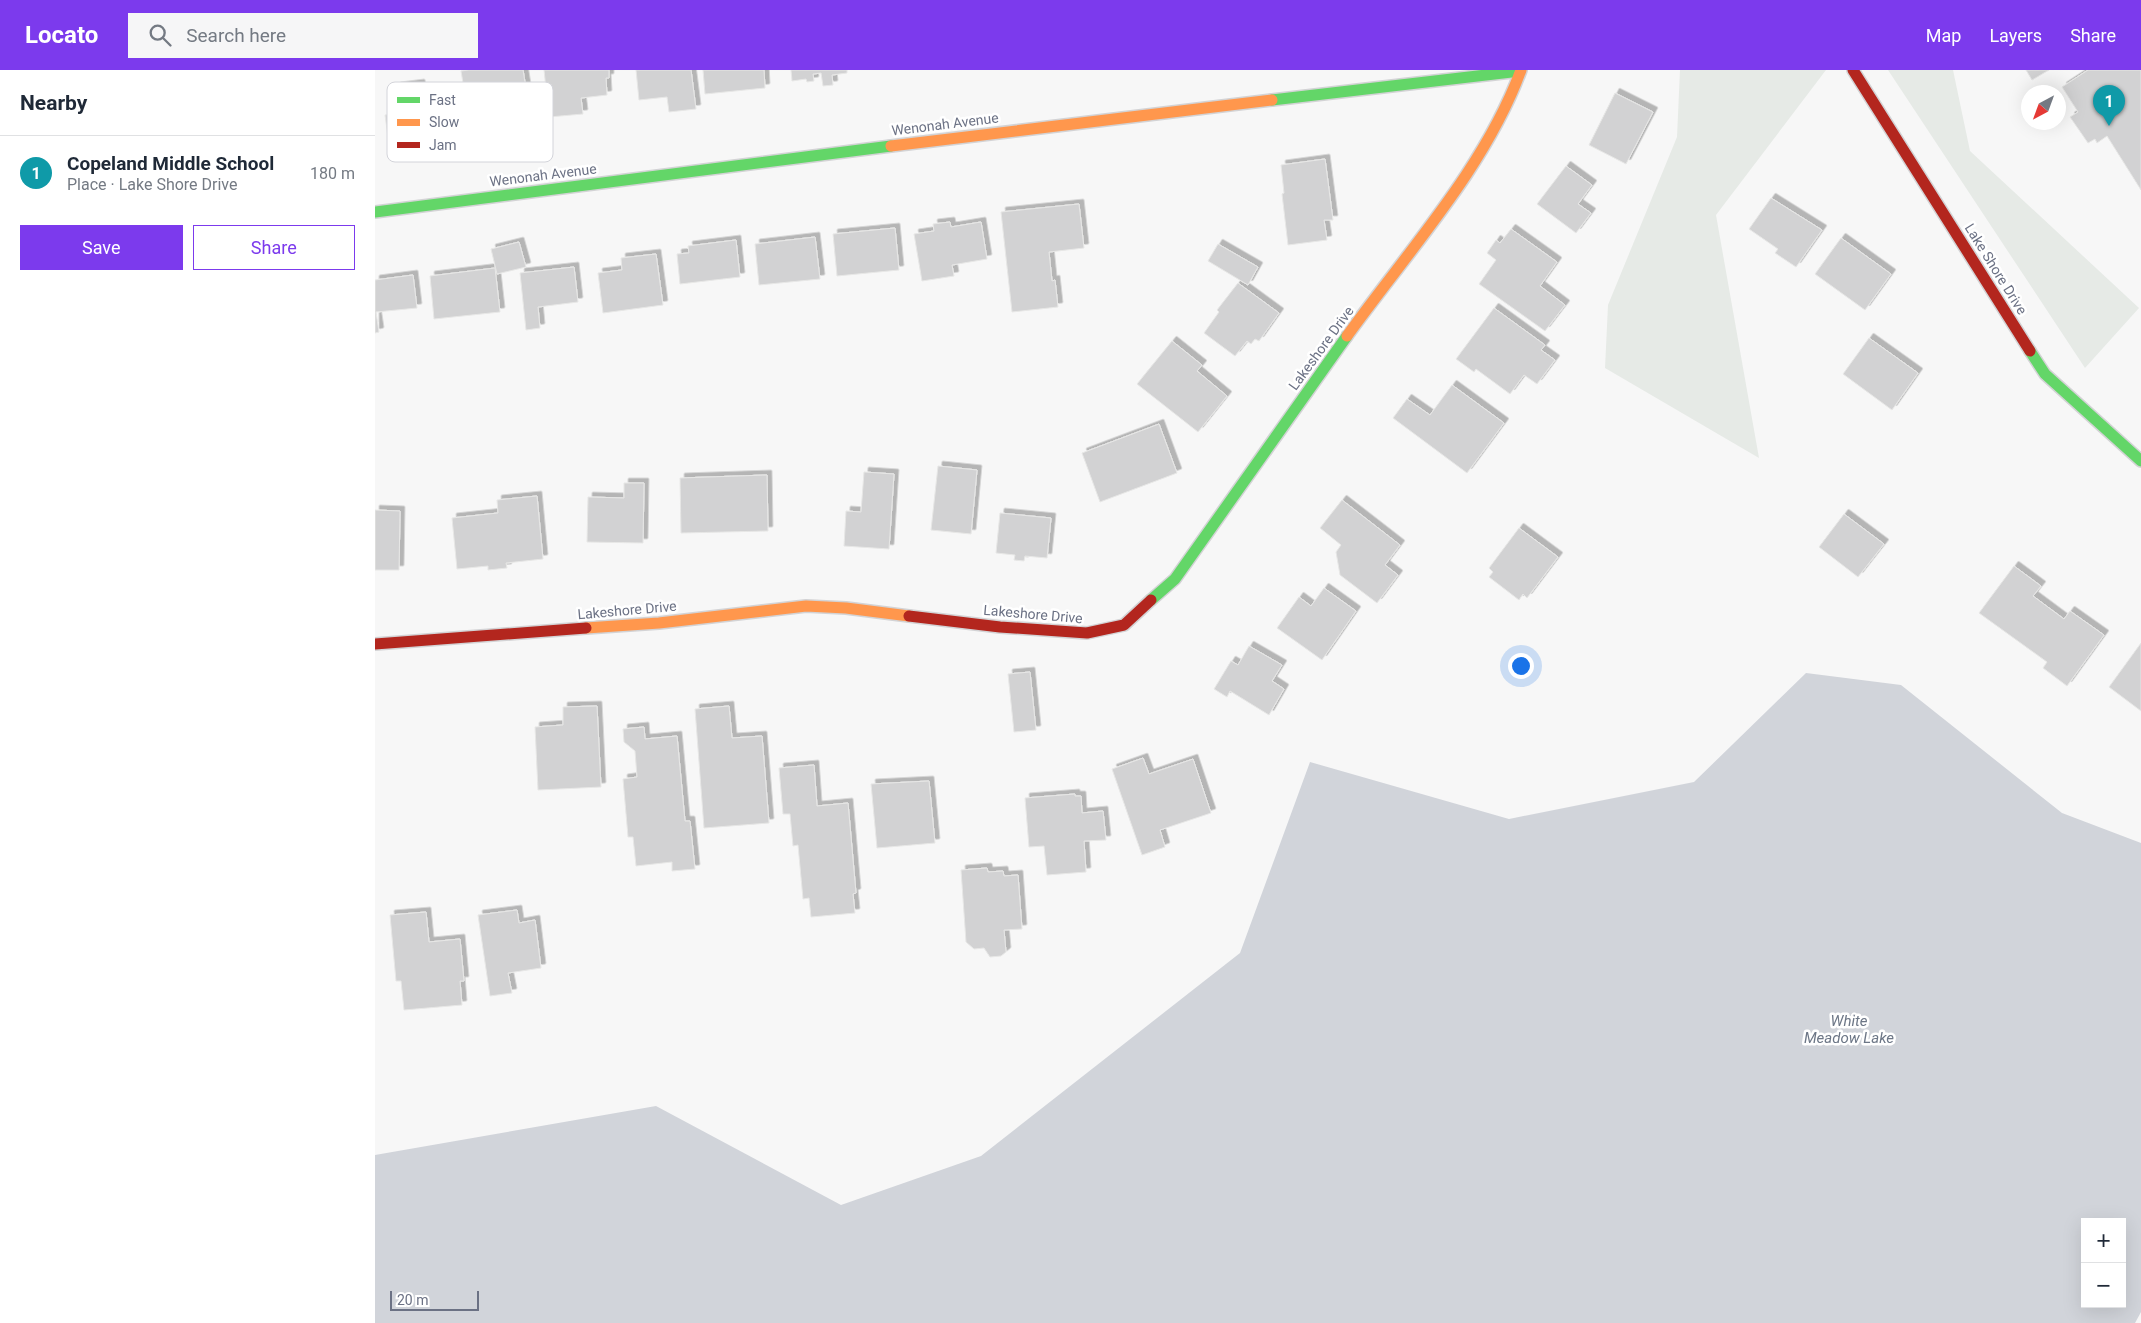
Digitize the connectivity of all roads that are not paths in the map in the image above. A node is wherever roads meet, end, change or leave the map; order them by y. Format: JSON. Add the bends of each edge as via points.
{"nodes":[{"id":1,"x":1853,"y":70,"type":"edge"},
{"id":2,"x":1520,"y":71,"type":"edge"},
{"id":3,"x":375,"y":212,"type":"edge"},
{"id":4,"x":2141,"y":461,"type":"edge"},
{"id":5,"x":375,"y":644,"type":"edge"}],
"edges":[{"from":1,"to":4,"type":"street","name":"Lake Shore Drive","via":[[2045,374]]},
{"from":2,"to":3,"type":"street","name":"Wenonah Avenue","via":[[763,161]]},
{"from":2,"to":5,"type":"street","name":"Lakeshore Drive","via":[[1509,103],[1485,150],[1355,325],[1175,579],[1124,625],[1087,634],[806,606],[659,623]]}]}
